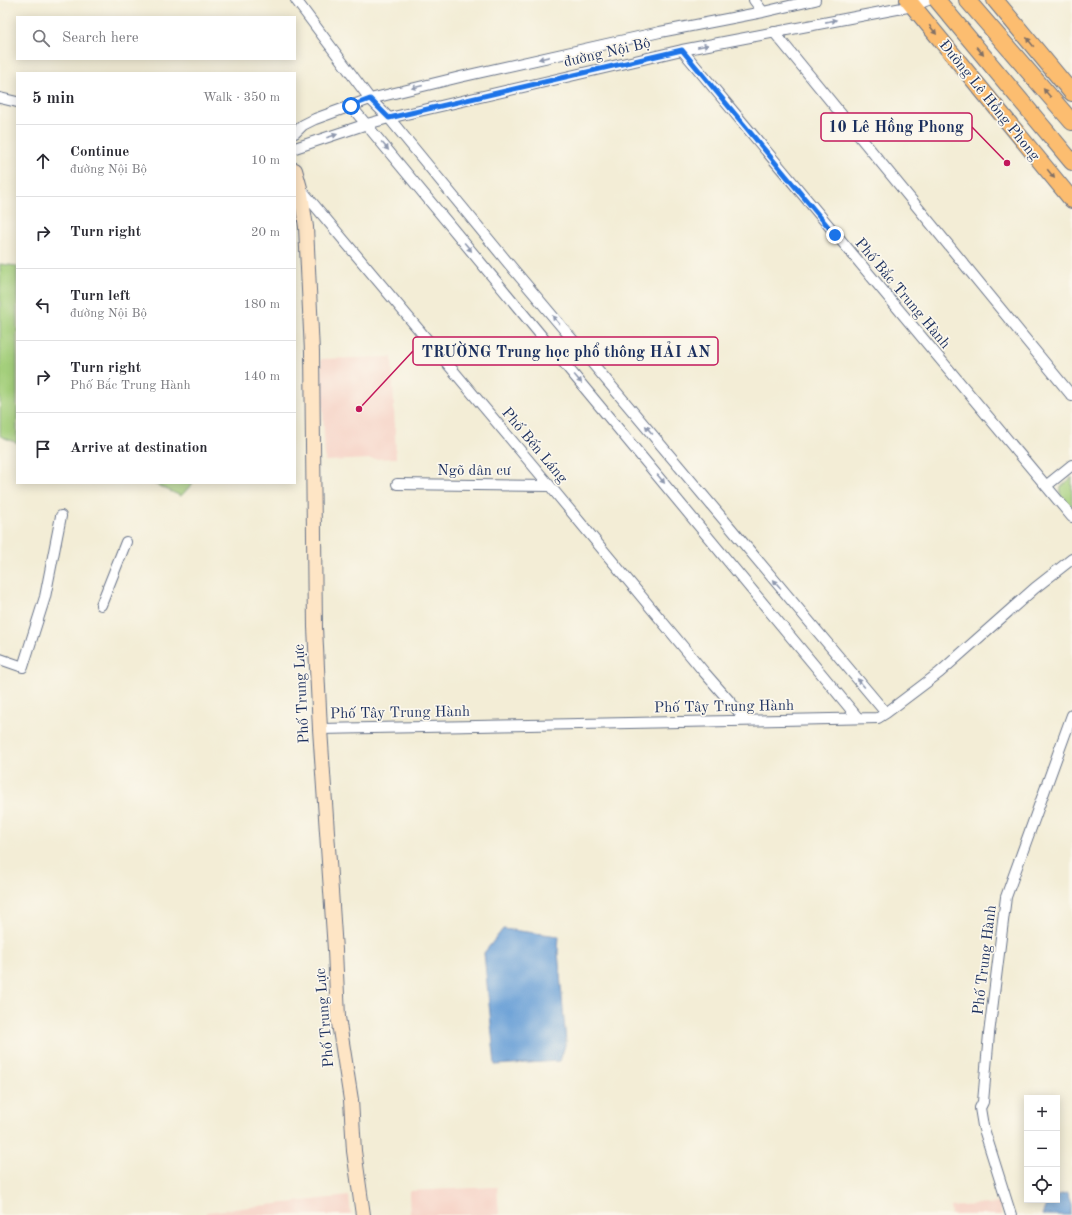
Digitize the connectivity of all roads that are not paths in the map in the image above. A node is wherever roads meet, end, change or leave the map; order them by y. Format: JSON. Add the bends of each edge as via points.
{"nodes":[{"id":1,"x":296,"y":0,"type":"edge"},
{"id":2,"x":754,"y":0,"type":"edge"},
{"id":3,"x":815,"y":0,"type":"edge"},
{"id":4,"x":928,"y":0,"type":"edge"},
{"id":5,"x":937,"y":0,"type":"edge"},
{"id":6,"x":967,"y":0,"type":"edge"},
{"id":7,"x":996,"y":0,"type":"edge"},
{"id":8,"x":910,"y":3,"type":"edge"},
{"id":9,"x":763,"y":12,"type":"junction"},
{"id":10,"x":774,"y":32,"type":"junction"},
{"id":11,"x":682,"y":50,"type":"junction"},
{"id":12,"x":1072,"y":93,"type":"edge"},
{"id":13,"x":0,"y":98,"type":"edge"},
{"id":14,"x":370,"y":99,"type":"junction"},
{"id":15,"x":16,"y":102,"type":"edge"},
{"id":16,"x":351,"y":106,"type":"junction"},
{"id":17,"x":389,"y":118,"type":"junction"},
{"id":18,"x":1072,"y":122,"type":"edge"},
{"id":19,"x":367,"y":124,"type":"junction"},
{"id":20,"x":296,"y":132,"type":"edge"},
{"id":21,"x":296,"y":148,"type":"edge"},
{"id":22,"x":1072,"y":162,"type":"edge"},
{"id":23,"x":296,"y":174,"type":"edge"},
{"id":24,"x":300,"y":188,"type":"junction"},
{"id":25,"x":1072,"y":200,"type":"edge"},
{"id":26,"x":1072,"y":396,"type":"edge"},
{"id":27,"x":1072,"y":466,"type":"edge"},
{"id":28,"x":397,"y":484,"type":"dead end"},
{"id":29,"x":550,"y":486,"type":"junction"},
{"id":30,"x":1046,"y":486,"type":"junction"},
{"id":31,"x":61,"y":516,"type":"dead end"},
{"id":32,"x":1072,"y":518,"type":"edge"},
{"id":33,"x":126,"y":542,"type":"dead end"},
{"id":34,"x":1072,"y":559,"type":"edge"},
{"id":35,"x":101,"y":605,"type":"dead end"},
{"id":36,"x":0,"y":660,"type":"edge"},
{"id":37,"x":886,"y":713,"type":"junction"},
{"id":38,"x":1072,"y":715,"type":"edge"},
{"id":39,"x":858,"y":718,"type":"junction"},
{"id":40,"x":746,"y":720,"type":"junction"},
{"id":41,"x":320,"y":729,"type":"junction"},
{"id":42,"x":363,"y":1215,"type":"edge"},
{"id":43,"x":1011,"y":1215,"type":"edge"}],
"edges":[{"from":1,"to":14,"type":"street"},
{"from":2,"to":9,"type":"street"},
{"from":3,"to":9,"type":"street","name":"đường Nội Bộ"},
{"from":4,"to":8,"type":"street","name":"đường Nội Bộ"},
{"from":5,"to":22,"type":"main road","name":"Đường Lê Hồng Phong","one_way":true},
{"from":18,"to":6,"type":"main road","one_way":true},
{"from":12,"to":7,"type":"main road","one_way":true},
{"from":10,"to":8,"type":"street","name":"đường Nội Bộ","one_way":true},
{"from":8,"to":25,"type":"main road","name":"Đường Lê Hồng Phong","one_way":true},
{"from":9,"to":14,"type":"street","name":"đường Nội Bộ","one_way":true,"via":[[652,34]]},
{"from":11,"to":10,"type":"street","name":"đường Nội Bộ","one_way":true},
{"from":10,"to":26,"type":"street"},
{"from":11,"to":17,"type":"street","name":"đường Nội Bộ"},
{"from":11,"to":30,"type":"street","name":"Phố Bắc Trung Hành"},
{"from":13,"to":15,"type":"street"},
{"from":14,"to":16,"type":"street","name":"đường Nội Bộ"},
{"from":14,"to":17,"type":"street"},
{"from":16,"to":19,"type":"street"},
{"from":16,"to":20,"type":"street","name":"đường Nội Bộ","via":[[315,119]]},
{"from":17,"to":19,"type":"street","name":"đường Nội Bộ"},
{"from":37,"to":17,"type":"street","one_way":true},
{"from":21,"to":19,"type":"street","name":"đường Nội Bộ","one_way":true},
{"from":19,"to":39,"type":"street","one_way":true},
{"from":23,"to":24,"type":"street","name":"Phố Trung Lực"},
{"from":24,"to":29,"type":"street","name":"Phố Bến Láng"},
{"from":24,"to":41,"type":"street","name":"Phố Trung Lực","via":[[306,227],[312,352],[315,627]]},
{"from":27,"to":30,"type":"street"},
{"from":28,"to":29,"type":"street","name":"Ngõ dân cư"},
{"from":29,"to":40,"type":"street","name":"Phố Bến Láng"},
{"from":30,"to":32,"type":"street","name":"Phố Bắc Trung Hành"},
{"from":31,"to":36,"type":"street","via":[[45,597],[23,667]]},
{"from":33,"to":35,"type":"street"},
{"from":34,"to":37,"type":"street","name":"Phố Tây Trung Hành","via":[[939,672]]},
{"from":37,"to":39,"type":"street","name":"Phố Tây Trung Hành","via":[[878,718]]},
{"from":38,"to":43,"type":"street","name":"Phố Trung Hành","via":[[1006,897],[983,1102],[980,1108],[983,1126]]},
{"from":39,"to":40,"type":"street","name":"Phố Tây Trung Hành"},
{"from":40,"to":41,"type":"street","name":"Phố Tây Trung Hành"},
{"from":41,"to":42,"type":"street","name":"Phố Trung Lực","via":[[338,1017],[351,1100],[354,1151]]}]}
